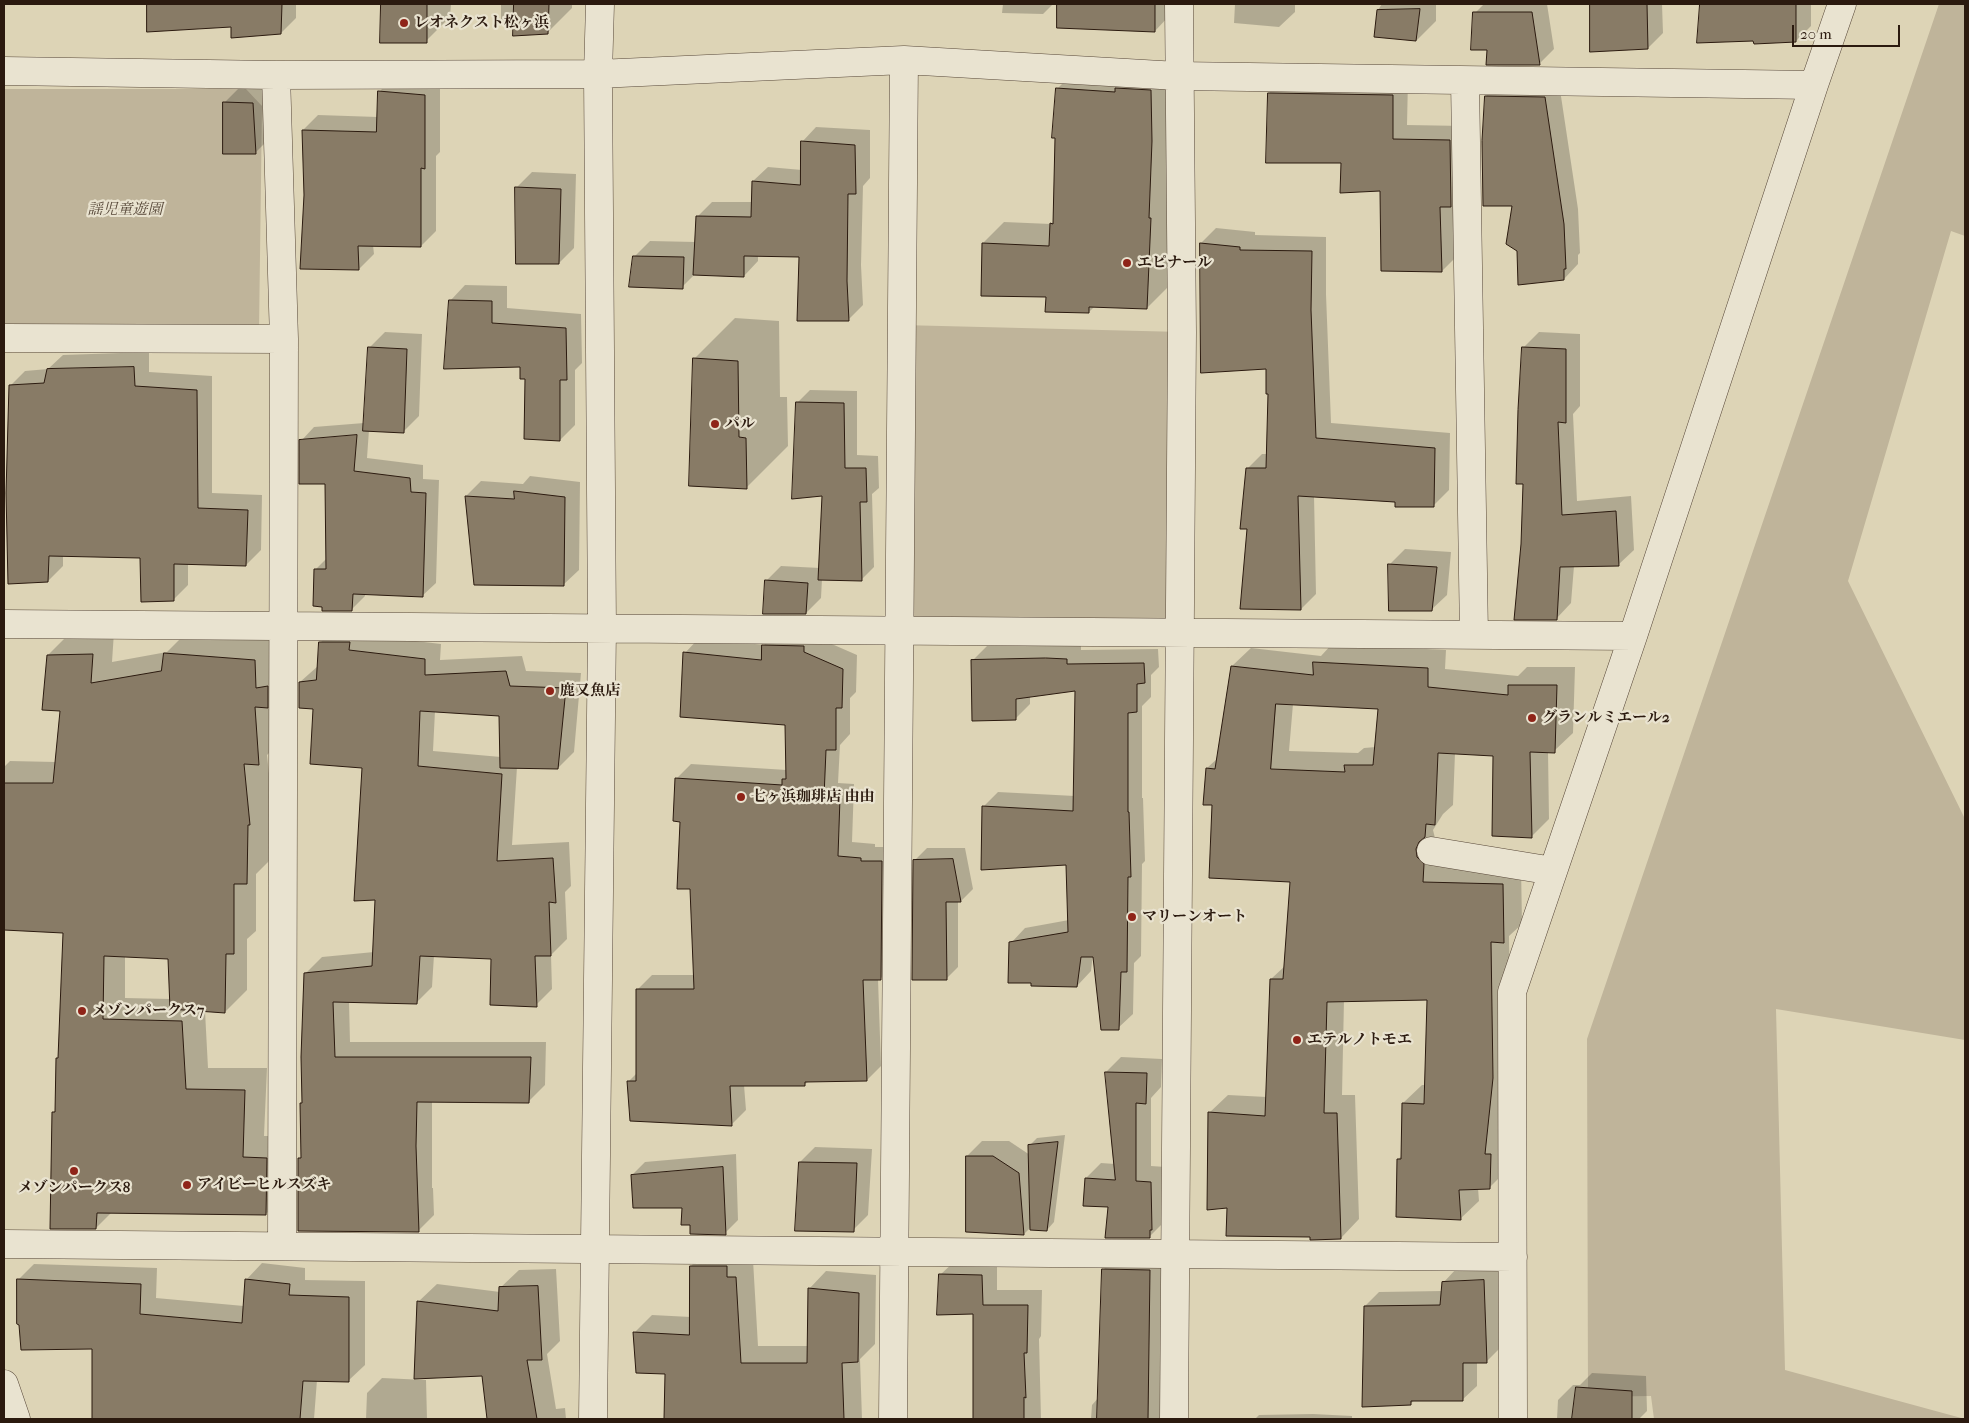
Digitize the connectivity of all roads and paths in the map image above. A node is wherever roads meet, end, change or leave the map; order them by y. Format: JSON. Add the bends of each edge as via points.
{"nodes":[{"id":1,"x":600,"y":4,"type":"edge"},
{"id":2,"x":1179,"y":4,"type":"edge"},
{"id":3,"x":1842,"y":4,"type":"edge"},
{"id":4,"x":904,"y":60,"type":"junction"},
{"id":5,"x":4,"y":71,"type":"edge"},
{"id":6,"x":598,"y":74,"type":"junction"},
{"id":7,"x":276,"y":75,"type":"junction"},
{"id":8,"x":1178,"y":76,"type":"junction"},
{"id":9,"x":1465,"y":81,"type":"junction"},
{"id":10,"x":1814,"y":85,"type":"junction"},
{"id":11,"x":4,"y":338,"type":"edge"},
{"id":12,"x":284,"y":339,"type":"junction"},
{"id":13,"x":4,"y":624,"type":"edge"},
{"id":14,"x":283,"y":626,"type":"junction"},
{"id":15,"x":602,"y":628,"type":"junction"},
{"id":16,"x":899,"y":630,"type":"junction"},
{"id":17,"x":1180,"y":632,"type":"junction"},
{"id":18,"x":1474,"y":634,"type":"junction"},
{"id":19,"x":1633,"y":636,"type":"junction"},
{"id":20,"x":1431,"y":851,"type":"dead end"},
{"id":21,"x":1553,"y":871,"type":"junction"},
{"id":22,"x":4,"y":1244,"type":"edge"},
{"id":23,"x":282,"y":1246,"type":"junction"},
{"id":24,"x":595,"y":1249,"type":"junction"},
{"id":25,"x":894,"y":1251,"type":"junction"},
{"id":26,"x":1176,"y":1254,"type":"junction"},
{"id":27,"x":1513,"y":1257,"type":"junction"},
{"id":28,"x":4,"y":1384,"type":"edge"},
{"id":29,"x":16,"y":1419,"type":"edge"},
{"id":30,"x":593,"y":1419,"type":"edge"},
{"id":31,"x":893,"y":1419,"type":"edge"},
{"id":32,"x":1174,"y":1419,"type":"edge"},
{"id":33,"x":1513,"y":1419,"type":"edge"}],
"edges":[{"from":1,"to":6,"type":"street"},
{"from":2,"to":8,"type":"street"},
{"from":3,"to":10,"type":"street"},
{"from":4,"to":6,"type":"street"},
{"from":4,"to":8,"type":"street"},
{"from":4,"to":16,"type":"street"},
{"from":5,"to":7,"type":"street"},
{"from":6,"to":7,"type":"street"},
{"from":6,"to":15,"type":"street"},
{"from":7,"to":12,"type":"street"},
{"from":8,"to":9,"type":"street"},
{"from":8,"to":17,"type":"street","via":[[1182,332]]},
{"from":9,"to":10,"type":"street"},
{"from":9,"to":18,"type":"street"},
{"from":10,"to":19,"type":"street"},
{"from":11,"to":12,"type":"street"},
{"from":12,"to":14,"type":"street"},
{"from":13,"to":14,"type":"street"},
{"from":14,"to":15,"type":"street"},
{"from":14,"to":23,"type":"street"},
{"from":15,"to":16,"type":"street"},
{"from":15,"to":24,"type":"street"},
{"from":16,"to":17,"type":"street"},
{"from":16,"to":25,"type":"street"},
{"from":17,"to":18,"type":"street"},
{"from":17,"to":26,"type":"street"},
{"from":18,"to":19,"type":"street"},
{"from":19,"to":21,"type":"street"},
{"from":20,"to":21,"type":"street"},
{"from":21,"to":27,"type":"street","via":[[1512,992]]},
{"from":22,"to":23,"type":"street"},
{"from":23,"to":24,"type":"street"},
{"from":24,"to":25,"type":"street"},
{"from":24,"to":30,"type":"street"},
{"from":25,"to":26,"type":"street"},
{"from":25,"to":31,"type":"street"},
{"from":26,"to":27,"type":"street"},
{"from":26,"to":32,"type":"street"},
{"from":27,"to":33,"type":"street"},
{"from":28,"to":29,"type":"street"}]}
